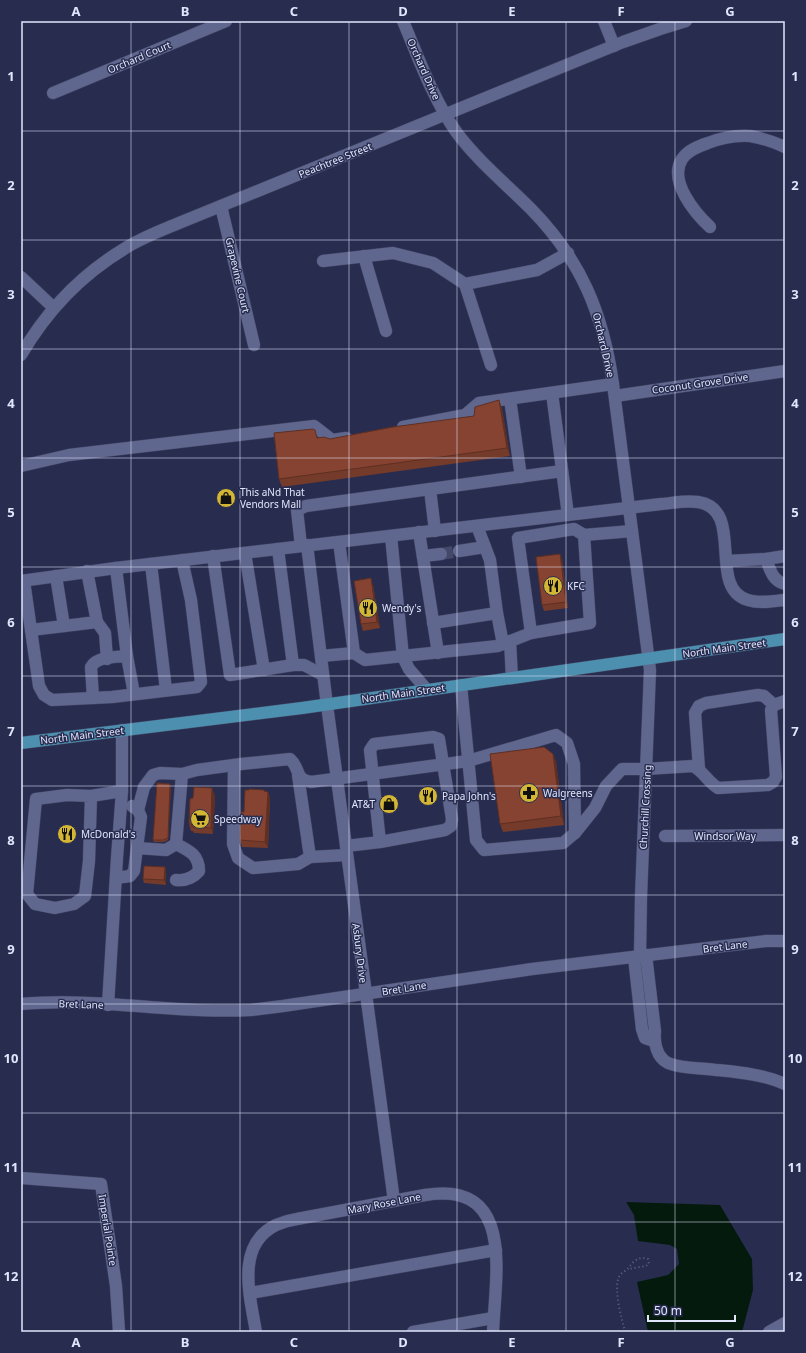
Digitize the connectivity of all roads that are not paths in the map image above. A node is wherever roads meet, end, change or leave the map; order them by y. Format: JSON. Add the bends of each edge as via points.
{"nodes":[{"id":1,"x":226,"y":21,"type":"edge"},
{"id":2,"x":403,"y":21,"type":"edge"},
{"id":3,"x":604,"y":21,"type":"edge"},
{"id":4,"x":686,"y":21,"type":"edge"},
{"id":5,"x":614,"y":46,"type":"junction"},
{"id":6,"x":53,"y":93,"type":"dead end"},
{"id":7,"x":446,"y":115,"type":"junction"},
{"id":8,"x":785,"y":147,"type":"edge"},
{"id":9,"x":221,"y":206,"type":"junction"},
{"id":10,"x":710,"y":227,"type":"dead end"},
{"id":11,"x":568,"y":253,"type":"junction"},
{"id":12,"x":364,"y":256,"type":"junction"},
{"id":13,"x":322,"y":261,"type":"dead end"},
{"id":14,"x":21,"y":277,"type":"edge"},
{"id":15,"x":465,"y":284,"type":"junction"},
{"id":16,"x":54,"y":308,"type":"junction"},
{"id":17,"x":386,"y":331,"type":"dead end"},
{"id":18,"x":254,"y":344,"type":"dead end"},
{"id":19,"x":21,"y":355,"type":"edge"},
{"id":20,"x":491,"y":365,"type":"dead end"},
{"id":21,"x":785,"y":371,"type":"edge"},
{"id":22,"x":614,"y":390,"type":"junction"},
{"id":23,"x":552,"y":393,"type":"junction"},
{"id":24,"x":510,"y":399,"type":"junction"},
{"id":25,"x":395,"y":428,"type":"edge"},
{"id":26,"x":356,"y":436,"type":"edge"},
{"id":27,"x":21,"y":466,"type":"edge"},
{"id":28,"x":562,"y":471,"type":"junction"},
{"id":29,"x":521,"y":477,"type":"junction"},
{"id":30,"x":430,"y":489,"type":"junction"},
{"id":31,"x":629,"y":508,"type":"junction"},
{"id":32,"x":568,"y":515,"type":"junction"},
{"id":33,"x":477,"y":526,"type":"junction"},
{"id":34,"x":435,"y":531,"type":"junction"},
{"id":35,"x":632,"y":531,"type":"junction"},
{"id":36,"x":419,"y":532,"type":"junction"},
{"id":37,"x":584,"y":535,"type":"junction"},
{"id":38,"x":391,"y":536,"type":"junction"},
{"id":39,"x":339,"y":542,"type":"junction"},
{"id":40,"x":304,"y":545,"type":"junction"},
{"id":41,"x":485,"y":546,"type":"junction"},
{"id":42,"x":278,"y":549,"type":"junction"},
{"id":43,"x":459,"y":551,"type":"tunnel mouth"},
{"id":44,"x":245,"y":553,"type":"junction"},
{"id":45,"x":441,"y":554,"type":"tunnel mouth"},
{"id":46,"x":213,"y":556,"type":"junction"},
{"id":47,"x":423,"y":556,"type":"junction"},
{"id":48,"x":785,"y":556,"type":"edge"},
{"id":49,"x":766,"y":559,"type":"junction"},
{"id":50,"x":182,"y":560,"type":"junction"},
{"id":51,"x":727,"y":561,"type":"junction"},
{"id":52,"x":151,"y":564,"type":"junction"},
{"id":53,"x":116,"y":568,"type":"junction"},
{"id":54,"x":87,"y":571,"type":"junction"},
{"id":55,"x":56,"y":576,"type":"junction"},
{"id":56,"x":22,"y":581,"type":"edge"},
{"id":57,"x":785,"y":584,"type":"edge"},
{"id":58,"x":785,"y":600,"type":"edge"},
{"id":59,"x":497,"y":613,"type":"junction"},
{"id":60,"x":97,"y":622,"type":"junction"},
{"id":61,"x":433,"y":623,"type":"junction"},
{"id":62,"x":64,"y":626,"type":"junction"},
{"id":63,"x":31,"y":630,"type":"junction"},
{"id":64,"x":531,"y":634,"type":"junction"},
{"id":65,"x":785,"y":639,"type":"edge"},
{"id":66,"x":506,"y":643,"type":"junction"},
{"id":67,"x":354,"y":653,"type":"junction"},
{"id":68,"x":438,"y":653,"type":"junction"},
{"id":69,"x":127,"y":656,"type":"junction"},
{"id":70,"x":321,"y":656,"type":"junction"},
{"id":71,"x":404,"y":657,"type":"junction"},
{"id":72,"x":648,"y":658,"type":"junction"},
{"id":73,"x":107,"y":659,"type":"junction"},
{"id":74,"x":293,"y":665,"type":"junction"},
{"id":75,"x":264,"y":670,"type":"junction"},
{"id":76,"x":323,"y":675,"type":"junction"},
{"id":77,"x":512,"y":678,"type":"junction"},
{"id":78,"x":461,"y":685,"type":"junction"},
{"id":79,"x":166,"y":690,"type":"junction"},
{"id":80,"x":427,"y":690,"type":"junction"},
{"id":81,"x":134,"y":694,"type":"junction"},
{"id":82,"x":93,"y":698,"type":"junction"},
{"id":83,"x":779,"y":703,"type":"edge"},
{"id":84,"x":327,"y":705,"type":"junction"},
{"id":85,"x":122,"y":730,"type":"junction"},
{"id":86,"x":21,"y":743,"type":"edge"},
{"id":87,"x":468,"y":761,"type":"junction"},
{"id":88,"x":443,"y":764,"type":"junction"},
{"id":89,"x":234,"y":765,"type":"junction"},
{"id":90,"x":646,"y":769,"type":"junction"},
{"id":91,"x":699,"y":769,"type":"junction"},
{"id":92,"x":182,"y":774,"type":"junction"},
{"id":93,"x":372,"y":774,"type":"junction"},
{"id":94,"x":298,"y":775,"type":"junction"},
{"id":95,"x":337,"y":779,"type":"junction"},
{"id":96,"x":122,"y":791,"type":"junction"},
{"id":97,"x":91,"y":796,"type":"junction"},
{"id":98,"x":122,"y":805,"type":"junction"},
{"id":99,"x":138,"y":810,"type":"junction"},
{"id":100,"x":575,"y":833,"type":"junction"},
{"id":101,"x":785,"y":835,"type":"edge"},
{"id":102,"x":665,"y":836,"type":"dead end"},
{"id":103,"x":380,"y":842,"type":"junction"},
{"id":104,"x":176,"y":844,"type":"junction"},
{"id":105,"x":137,"y":848,"type":"junction"},
{"id":106,"x":346,"y":850,"type":"junction"},
{"id":107,"x":310,"y":857,"type":"junction"},
{"id":108,"x":116,"y":878,"type":"junction"},
{"id":109,"x":176,"y":880,"type":"dead end"},
{"id":110,"x":24,"y":894,"type":"edge"},
{"id":111,"x":785,"y":942,"type":"edge"},
{"id":112,"x":640,"y":956,"type":"junction"},
{"id":113,"x":365,"y":994,"type":"junction"},
{"id":114,"x":21,"y":1004,"type":"edge"},
{"id":115,"x":108,"y":1005,"type":"junction"},
{"id":116,"x":783,"y":1083,"type":"edge"},
{"id":117,"x":21,"y":1178,"type":"edge"},
{"id":118,"x":394,"y":1201,"type":"junction"},
{"id":119,"x":496,"y":1250,"type":"junction"},
{"id":120,"x":250,"y":1292,"type":"junction"},
{"id":121,"x":493,"y":1318,"type":"junction"},
{"id":122,"x":785,"y":1323,"type":"edge"},
{"id":123,"x":119,"y":1332,"type":"edge"},
{"id":124,"x":256,"y":1332,"type":"edge"},
{"id":125,"x":413,"y":1332,"type":"edge"},
{"id":126,"x":493,"y":1332,"type":"edge"},
{"id":127,"x":769,"y":1332,"type":"edge"}],
"edges":[{"from":1,"to":6,"type":"street","name":"Orchard Court"},
{"from":2,"to":7,"type":"street","name":"Orchard Drive","via":[[432,91]]},
{"from":3,"to":5,"type":"street"},
{"from":4,"to":5,"type":"street","name":"Peachtree Street"},
{"from":5,"to":7,"type":"street","name":"Peachtree Street"},
{"from":7,"to":9,"type":"street","name":"Peachtree Street"},
{"from":7,"to":11,"type":"street","name":"Orchard Drive","via":[[469,148],[544,222]]},
{"from":8,"to":10,"type":"street","via":[[762,138],[728,137],[698,147],[683,158],[678,172],[681,187],[687,200]]},
{"from":9,"to":16,"type":"street","name":"Peachtree Street","via":[[125,248],[93,271]]},
{"from":9,"to":18,"type":"street","name":"Grapevine Court"},
{"from":11,"to":15,"type":"street","via":[[537,270]]},
{"from":11,"to":22,"type":"street","name":"Orchard Drive","via":[[587,288],[599,318]]},
{"from":12,"to":13,"type":"street"},
{"from":12,"to":15,"type":"street","via":[[393,253],[433,263]]},
{"from":12,"to":17,"type":"street"},
{"from":14,"to":16,"type":"street"},
{"from":15,"to":20,"type":"street"},
{"from":16,"to":19,"type":"street","name":"Peachtree Street"},
{"from":21,"to":22,"type":"street","name":"Coconut Grove Drive"},
{"from":22,"to":23,"type":"street","name":"Coconut Grove Drive"},
{"from":22,"to":31,"type":"street","name":"Orchard Drive"},
{"from":23,"to":24,"type":"street","name":"Coconut Grove Drive"},
{"from":23,"to":28,"type":"street"},
{"from":24,"to":25,"type":"street","name":"Coconut Grove Drive","via":[[479,403],[465,415]]},
{"from":24,"to":29,"type":"street"},
{"from":26,"to":27,"type":"street","via":[[332,440],[314,426],[69,455]]},
{"from":28,"to":29,"type":"street"},
{"from":28,"to":32,"type":"street"},
{"from":29,"to":30,"type":"street"},
{"from":30,"to":34,"type":"street"},
{"from":30,"to":40,"type":"street","name":"Asbury Drive","via":[[306,506],[297,510]]},
{"from":31,"to":32,"type":"street"},
{"from":31,"to":35,"type":"street","name":"Orchard Drive"},
{"from":31,"to":51,"type":"street","via":[[698,501],[706,504],[721,521]]},
{"from":32,"to":33,"type":"street"},
{"from":33,"to":34,"type":"street"},
{"from":33,"to":41,"type":"street"},
{"from":34,"to":36,"type":"street"},
{"from":35,"to":37,"type":"street"},
{"from":35,"to":72,"type":"street","name":"Orchard Drive"},
{"from":36,"to":38,"type":"street"},
{"from":36,"to":47,"type":"street"},
{"from":37,"to":64,"type":"street","via":[[590,623]]},
{"from":37,"to":64,"type":"street","via":[[574,529],[518,538]]},
{"from":38,"to":39,"type":"street"},
{"from":38,"to":71,"type":"street"},
{"from":39,"to":40,"type":"street"},
{"from":39,"to":67,"type":"street"},
{"from":40,"to":42,"type":"street"},
{"from":40,"to":70,"type":"street","name":"Asbury Drive"},
{"from":41,"to":43,"type":"street"},
{"from":41,"to":59,"type":"street","via":[[490,560]]},
{"from":42,"to":44,"type":"street"},
{"from":42,"to":74,"type":"street"},
{"from":44,"to":46,"type":"street"},
{"from":44,"to":75,"type":"street"},
{"from":45,"to":47,"type":"street"},
{"from":46,"to":50,"type":"street"},
{"from":46,"to":75,"type":"street","via":[[230,675]]},
{"from":47,"to":61,"type":"street"},
{"from":48,"to":49,"type":"street"},
{"from":49,"to":51,"type":"street"},
{"from":49,"to":57,"type":"street","via":[[778,582]]},
{"from":50,"to":52,"type":"street"},
{"from":50,"to":79,"type":"street","via":[[191,600],[201,682],[197,687]]},
{"from":51,"to":58,"type":"street","via":[[731,586],[735,593],[757,602]]},
{"from":52,"to":53,"type":"street"},
{"from":52,"to":79,"type":"street"},
{"from":53,"to":54,"type":"street"},
{"from":53,"to":69,"type":"street"},
{"from":54,"to":55,"type":"street"},
{"from":54,"to":60,"type":"street"},
{"from":55,"to":56,"type":"street"},
{"from":55,"to":62,"type":"street"},
{"from":56,"to":63,"type":"street"},
{"from":59,"to":61,"type":"street"},
{"from":59,"to":66,"type":"street"},
{"from":60,"to":62,"type":"street"},
{"from":60,"to":73,"type":"street","via":[[105,633]]},
{"from":61,"to":68,"type":"street"},
{"from":62,"to":63,"type":"street"},
{"from":63,"to":82,"type":"street","via":[[38,686],[44,695],[52,700]]},
{"from":64,"to":66,"type":"street"},
{"from":65,"to":72,"type":"main road","name":"North Main Street"},
{"from":66,"to":68,"type":"street"},
{"from":66,"to":77,"type":"street"},
{"from":67,"to":70,"type":"street"},
{"from":67,"to":71,"type":"street","via":[[365,660]]},
{"from":68,"to":71,"type":"street"},
{"from":69,"to":73,"type":"street"},
{"from":69,"to":81,"type":"street"},
{"from":70,"to":76,"type":"street","name":"Asbury Drive"},
{"from":71,"to":80,"type":"street","via":[[409,669]]},
{"from":72,"to":77,"type":"main road","name":"North Main Street"},
{"from":72,"to":90,"type":"street","name":"Churchill Crossing","via":[[650,674]]},
{"from":73,"to":82,"type":"street","via":[[91,667]]},
{"from":74,"to":75,"type":"street"},
{"from":74,"to":76,"type":"street","via":[[304,665]]},
{"from":76,"to":84,"type":"street","name":"Asbury Drive"},
{"from":77,"to":78,"type":"main road","name":"North Main Street"},
{"from":78,"to":80,"type":"main road","name":"North Main Street"},
{"from":78,"to":87,"type":"street"},
{"from":79,"to":81,"type":"street"},
{"from":80,"to":84,"type":"main road","name":"North Main Street"},
{"from":81,"to":82,"type":"street"},
{"from":83,"to":91,"type":"street","via":[[758,695],[699,706],[695,713]]},
{"from":83,"to":91,"type":"street","via":[[771,710],[776,777],[773,782],[768,785],[718,788],[711,784]]},
{"from":84,"to":85,"type":"main road","name":"North Main Street"},
{"from":84,"to":95,"type":"street","name":"Asbury Drive"},
{"from":85,"to":86,"type":"main road","name":"North Main Street"},
{"from":85,"to":96,"type":"street"},
{"from":87,"to":88,"type":"street"},
{"from":87,"to":100,"type":"street","via":[[476,840],[484,850],[563,843]]},
{"from":87,"to":100,"type":"street","via":[[556,735],[567,743],[574,764]]},
{"from":88,"to":93,"type":"street"},
{"from":88,"to":93,"type":"street","via":[[440,739],[433,737],[374,744],[370,750]]},
{"from":88,"to":103,"type":"street","via":[[451,826],[445,830]]},
{"from":89,"to":92,"type":"street"},
{"from":89,"to":94,"type":"street","via":[[290,759],[296,766]]},
{"from":89,"to":107,"type":"street","via":[[233,844],[238,858],[253,868],[298,864]]},
{"from":90,"to":91,"type":"street","via":[[693,766]]},
{"from":90,"to":100,"type":"street","via":[[622,769],[606,786],[595,808]]},
{"from":90,"to":112,"type":"street","name":"Churchill Crossing"},
{"from":92,"to":99,"type":"street","via":[[153,775],[144,787]]},
{"from":92,"to":104,"type":"street"},
{"from":93,"to":95,"type":"street"},
{"from":93,"to":103,"type":"street"},
{"from":94,"to":95,"type":"street","via":[[311,782]]},
{"from":94,"to":107,"type":"street"},
{"from":95,"to":106,"type":"street","name":"Asbury Drive"},
{"from":96,"to":97,"type":"street"},
{"from":96,"to":98,"type":"street"},
{"from":97,"to":110,"type":"street","via":[[67,795],[36,799]]},
{"from":97,"to":110,"type":"street","via":[[85,896],[74,904],[55,908],[35,904]]},
{"from":98,"to":99,"type":"street","via":[[131,805]]},
{"from":98,"to":108,"type":"street"},
{"from":99,"to":105,"type":"street","via":[[141,817]]},
{"from":101,"to":102,"type":"street","name":"Windsor Way"},
{"from":103,"to":106,"type":"street"},
{"from":104,"to":105,"type":"street","via":[[166,850]]},
{"from":104,"to":109,"type":"street","via":[[191,852],[199,863],[199,871],[193,878]]},
{"from":105,"to":108,"type":"street","via":[[132,874]]},
{"from":106,"to":107,"type":"street"},
{"from":106,"to":113,"type":"street","name":"Asbury Drive"},
{"from":108,"to":115,"type":"street"},
{"from":111,"to":112,"type":"street","name":"Bret Lane","via":[[766,941]]},
{"from":112,"to":113,"type":"street","name":"Bret Lane"},
{"from":112,"to":116,"type":"street","name":"Churchill Crossing","via":[[642,1029],[645,1038],[654,1041],[656,1050],[664,1060],[679,1066],[750,1073]]},
{"from":113,"to":115,"type":"street","name":"Bret Lane","via":[[235,1011]]},
{"from":113,"to":118,"type":"street","name":"Asbury Drive"},
{"from":114,"to":115,"type":"street","name":"Bret Lane"},
{"from":117,"to":123,"type":"street","name":"Imperial Pointe","via":[[101,1184],[116,1286]]},
{"from":118,"to":119,"type":"street","name":"Mary Rose Lane","via":[[435,1193],[465,1197],[482,1209],[488,1218],[495,1236]]},
{"from":118,"to":120,"type":"street","name":"Mary Rose Lane","via":[[277,1224],[261,1236],[251,1252],[248,1270]]},
{"from":119,"to":120,"type":"street"},
{"from":119,"to":121,"type":"street","name":"Mary Rose Lane"},
{"from":120,"to":124,"type":"street","name":"Mary Rose Lane"},
{"from":121,"to":125,"type":"street"},
{"from":121,"to":126,"type":"street","name":"Mary Rose Lane"},
{"from":122,"to":127,"type":"street"}]}
